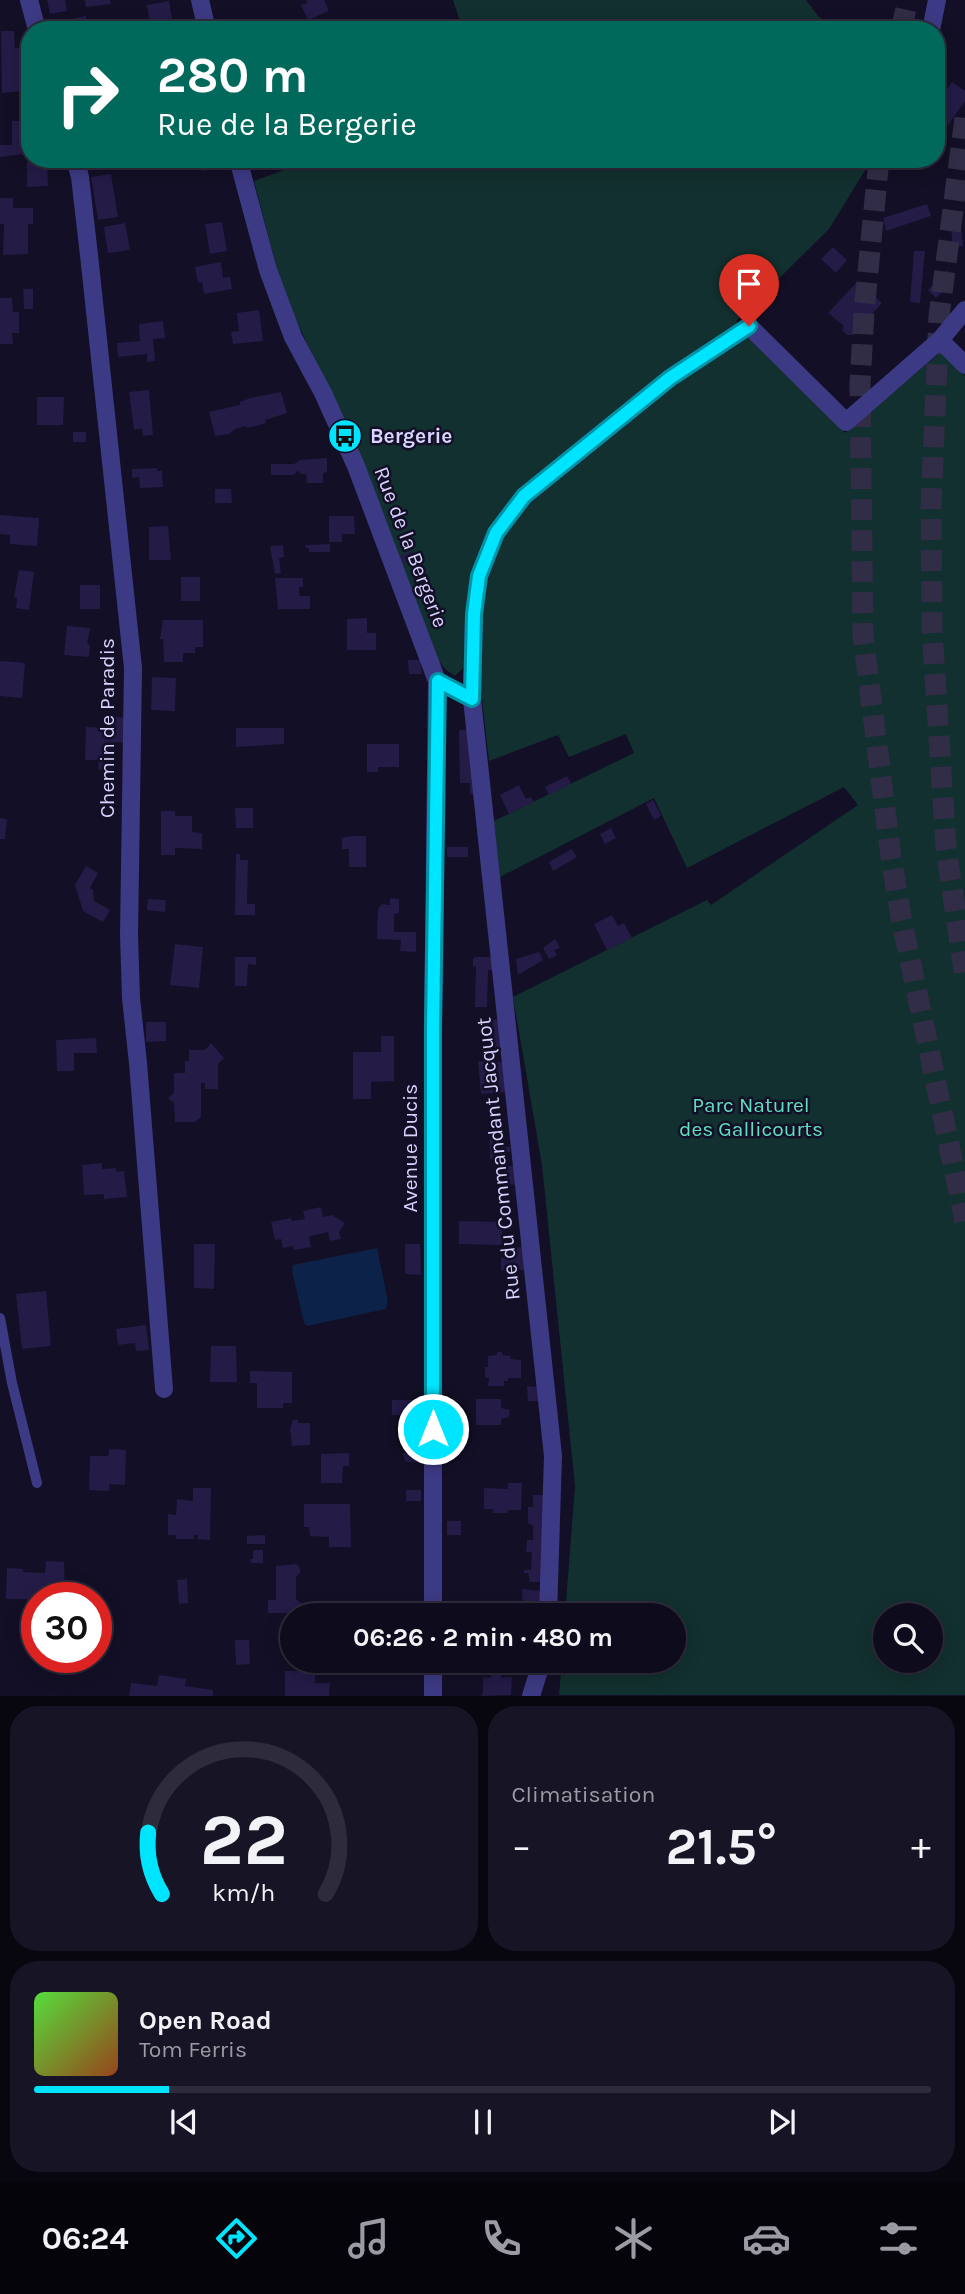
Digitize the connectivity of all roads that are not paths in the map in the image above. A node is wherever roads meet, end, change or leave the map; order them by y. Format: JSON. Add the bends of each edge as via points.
{"nodes":[{"id":1,"x":29,"y":0,"type":"edge"},
{"id":2,"x":200,"y":0,"type":"edge"},
{"id":3,"x":937,"y":0,"type":"edge"},
{"id":4,"x":35,"y":21,"type":"edge"},
{"id":5,"x":204,"y":21,"type":"edge"},
{"id":6,"x":933,"y":21,"type":"edge"},
{"id":7,"x":78,"y":168,"type":"edge"},
{"id":8,"x":240,"y":168,"type":"edge"},
{"id":9,"x":965,"y":310,"type":"edge"},
{"id":10,"x":940,"y":340,"type":"junction"},
{"id":11,"x":965,"y":365,"type":"edge"},
{"id":12,"x":438,"y":681,"type":"junction"},
{"id":13,"x":472,"y":699,"type":"junction"},
{"id":14,"x":0,"y":1318,"type":"edge"},
{"id":15,"x":164,"y":1389,"type":"dead end"},
{"id":16,"x":37,"y":1483,"type":"dead end"},
{"id":17,"x":433,"y":1603,"type":"edge"},
{"id":18,"x":548,"y":1603,"type":"edge"},
{"id":19,"x":433,"y":1673,"type":"edge"},
{"id":20,"x":538,"y":1673,"type":"edge"},
{"id":21,"x":433,"y":1696,"type":"edge"},
{"id":22,"x":531,"y":1696,"type":"edge"}],
"edges":[{"from":1,"to":4,"type":"street"},
{"from":2,"to":5,"type":"street"},
{"from":3,"to":6,"type":"street"},
{"from":7,"to":15,"type":"street","name":"Chemin de Paradis","via":[[134,668],[131,998]]},
{"from":8,"to":12,"type":"street","name":"Rue de la Bergerie","via":[[268,270],[293,337],[356,466]]},
{"from":9,"to":10,"type":"street"},
{"from":10,"to":11,"type":"street"},
{"from":10,"to":13,"type":"street","name":"Rue du Commandant Jacquot","via":[[846,422],[749,326],[670,378],[524,496],[496,533],[479,576]]},
{"from":12,"to":13,"type":"street"},
{"from":12,"to":17,"type":"street","name":"Avenue Ducis"},
{"from":13,"to":18,"type":"street","name":"Rue du Commandant Jacquot","via":[[553,1456]]},
{"from":14,"to":16,"type":"lane"},
{"from":19,"to":21,"type":"street"},
{"from":20,"to":22,"type":"street"}]}
